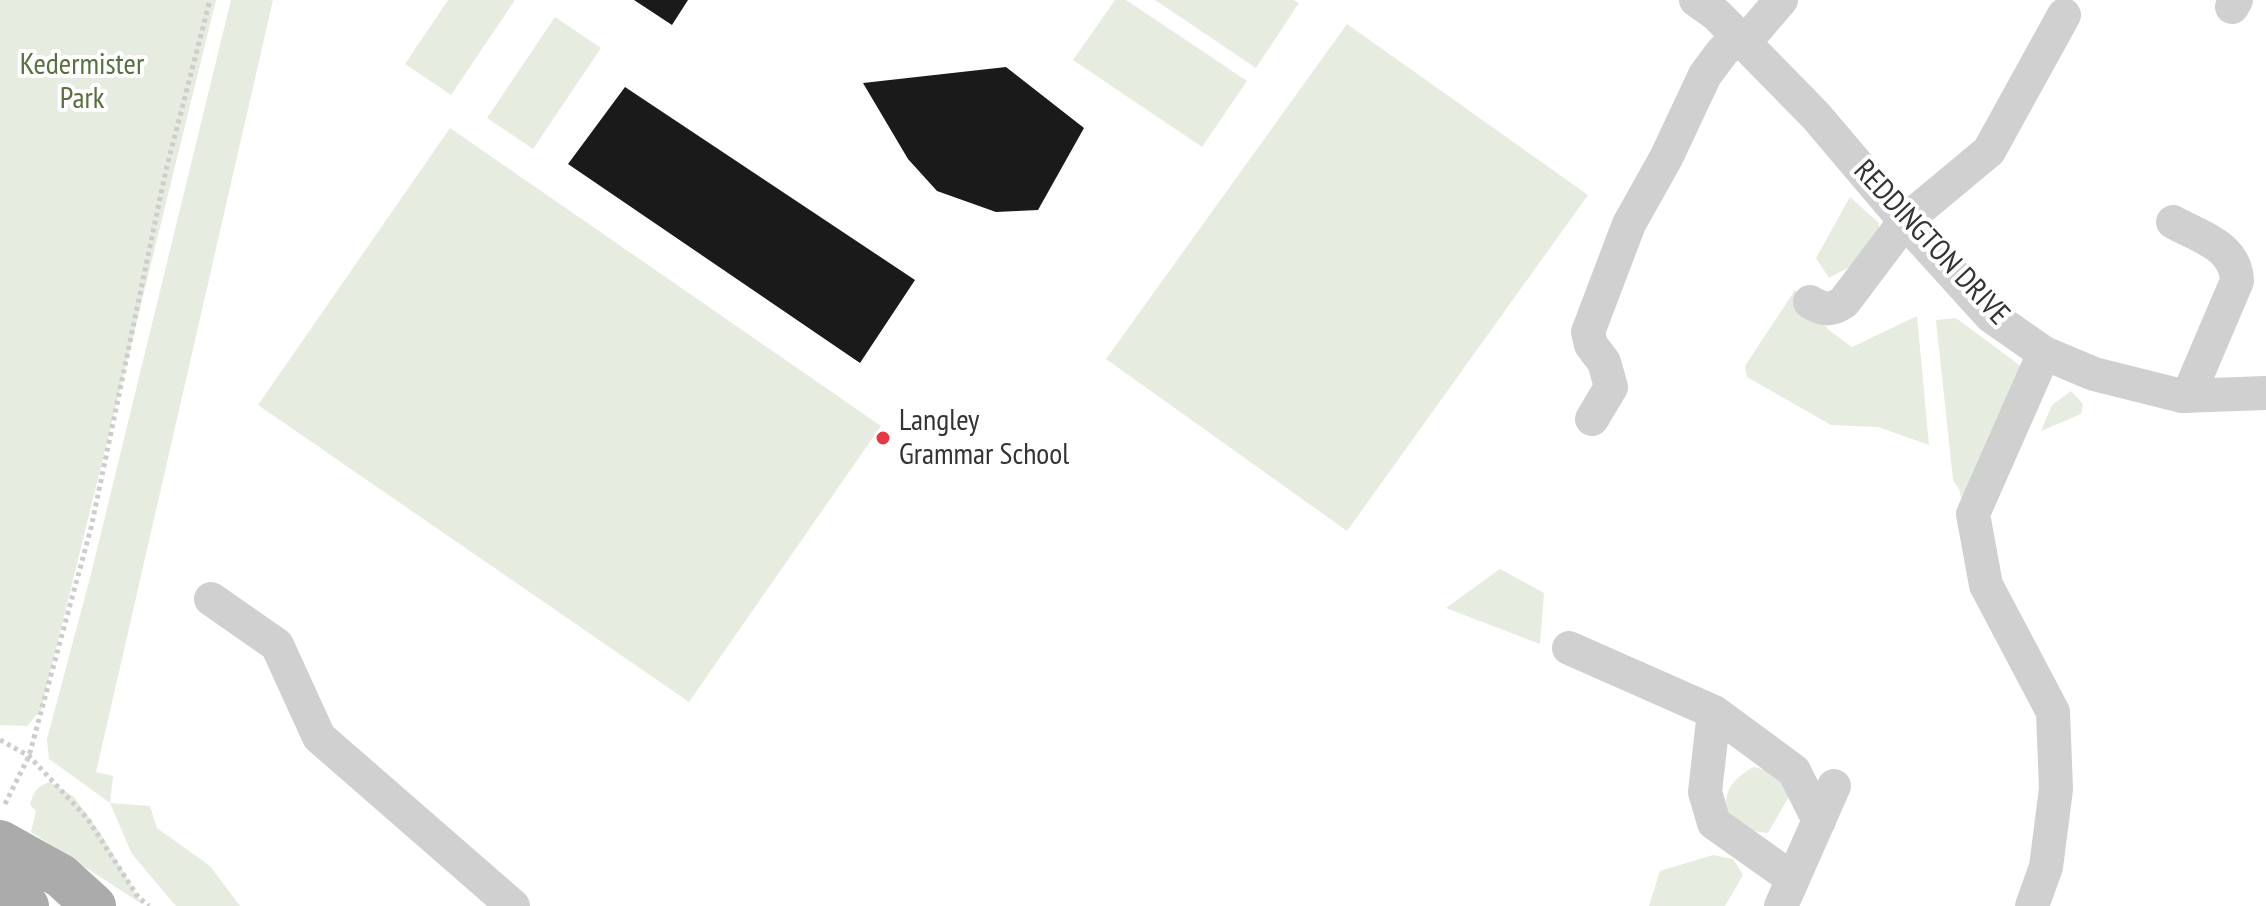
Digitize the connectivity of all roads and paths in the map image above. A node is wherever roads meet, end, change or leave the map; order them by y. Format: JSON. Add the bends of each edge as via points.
{"nodes":[{"id":1,"x":210,"y":0,"type":"edge"},
{"id":2,"x":1696,"y":0,"type":"edge"},
{"id":3,"x":1781,"y":0,"type":"edge"},
{"id":4,"x":2064,"y":15,"type":"dead end"},
{"id":5,"x":1742,"y":40,"type":"junction"},
{"id":6,"x":1905,"y":221,"type":"junction"},
{"id":7,"x":2173,"y":222,"type":"dead end"},
{"id":8,"x":1810,"y":302,"type":"dead end"},
{"id":9,"x":2044,"y":353,"type":"junction"},
{"id":10,"x":2266,"y":393,"type":"edge"},
{"id":11,"x":2188,"y":396,"type":"junction"},
{"id":12,"x":1592,"y":419,"type":"dead end"},
{"id":13,"x":211,"y":599,"type":"dead end"},
{"id":14,"x":1569,"y":648,"type":"dead end"},
{"id":15,"x":1714,"y":712,"type":"junction"},
{"id":16,"x":0,"y":740,"type":"edge"},
{"id":17,"x":29,"y":756,"type":"junction"},
{"id":18,"x":1834,"y":786,"type":"dead end"},
{"id":19,"x":0,"y":813,"type":"edge"},
{"id":20,"x":1819,"y":821,"type":"junction"},
{"id":21,"x":0,"y":842,"type":"edge"},
{"id":22,"x":0,"y":888,"type":"edge"},
{"id":23,"x":1787,"y":892,"type":"edge"},
{"id":24,"x":27,"y":906,"type":"edge"},
{"id":25,"x":94,"y":906,"type":"edge"},
{"id":26,"x":149,"y":906,"type":"edge"},
{"id":27,"x":513,"y":906,"type":"edge"},
{"id":28,"x":2032,"y":906,"type":"edge"}],
"edges":[{"from":1,"to":17,"type":"path","via":[[166,170],[91,528]]},
{"from":2,"to":5,"type":"street","name":"REDDINGTON DRIVE"},
{"from":3,"to":5,"type":"street"},
{"from":4,"to":6,"type":"street","via":[[1989,151]]},
{"from":5,"to":6,"type":"street","name":"REDDINGTON DRIVE","via":[[1816,116]]},
{"from":5,"to":12,"type":"street","via":[[1723,51],[1705,75],[1629,224],[1588,332],[1611,387]]},
{"from":6,"to":8,"type":"street","via":[[1844,302],[1825,309]]},
{"from":6,"to":9,"type":"street","name":"REDDINGTON DRIVE","via":[[1991,316]]},
{"from":7,"to":11,"type":"street","via":[[2228,252],[2237,266],[2237,281]]},
{"from":9,"to":11,"type":"street","name":"REDDINGTON DRIVE","via":[[2094,374]]},
{"from":9,"to":28,"type":"street","via":[[1973,514],[1986,585],[2053,712],[2056,789],[2046,867]]},
{"from":10,"to":11,"type":"street","name":"REDDINGTON DRIVE"},
{"from":13,"to":27,"type":"street","via":[[277,645],[319,737]]},
{"from":14,"to":15,"type":"street"},
{"from":15,"to":20,"type":"street","via":[[1794,771]]},
{"from":15,"to":23,"type":"street","via":[[1705,792],[1714,823]]},
{"from":16,"to":17,"type":"path"},
{"from":17,"to":19,"type":"path"},
{"from":17,"to":26,"type":"path","via":[[87,818]]},
{"from":18,"to":20,"type":"street"},
{"from":20,"to":23,"type":"street"},
{"from":21,"to":25,"type":"main road","via":[[61,876]]},
{"from":22,"to":24,"type":"main road"}]}
